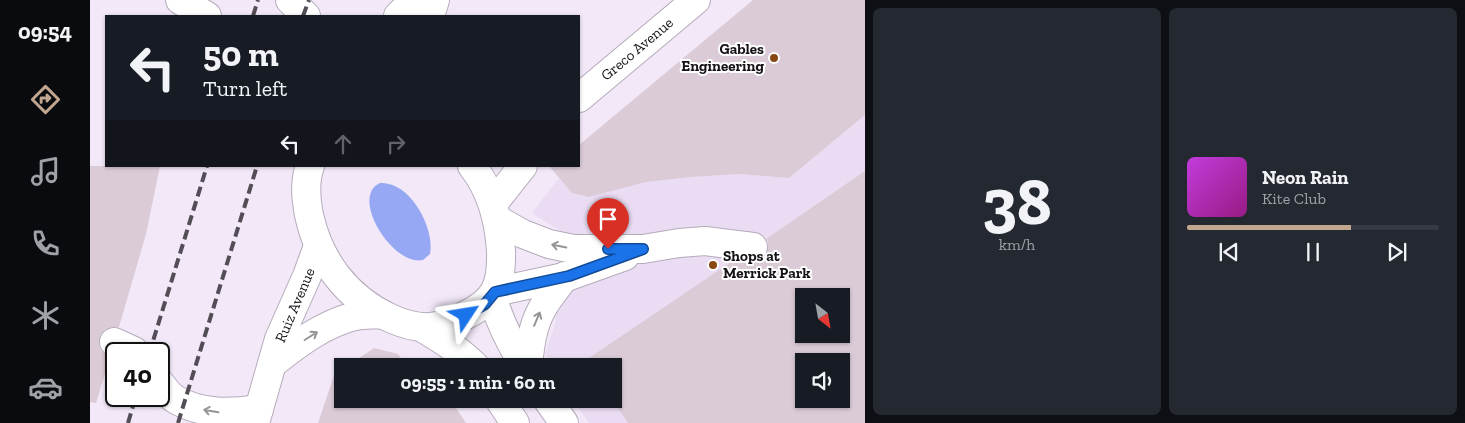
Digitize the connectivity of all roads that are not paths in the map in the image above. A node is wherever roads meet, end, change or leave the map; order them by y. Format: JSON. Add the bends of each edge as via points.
{"nodes":[{"id":1,"x":180,"y":0,"type":"edge"},
{"id":2,"x":290,"y":0,"type":"edge"},
{"id":3,"x":414,"y":0,"type":"edge"},
{"id":4,"x":435,"y":0,"type":"edge"},
{"id":5,"x":696,"y":0,"type":"edge"},
{"id":6,"x":206,"y":15,"type":"edge"},
{"id":7,"x":305,"y":15,"type":"edge"},
{"id":8,"x":399,"y":15,"type":"edge"},
{"id":9,"x":430,"y":15,"type":"edge"},
{"id":10,"x":580,"y":97,"type":"edge"},
{"id":11,"x":473,"y":167,"type":"edge"},
{"id":12,"x":522,"y":167,"type":"edge"},
{"id":13,"x":308,"y":169,"type":"edge"},
{"id":14,"x":495,"y":212,"type":"junction"},
{"id":15,"x":318,"y":246,"type":"junction"},
{"id":16,"x":753,"y":247,"type":"dead end"},
{"id":17,"x":643,"y":249,"type":"junction"},
{"id":18,"x":565,"y":276,"type":"junction"},
{"id":19,"x":494,"y":295,"type":"junction"},
{"id":20,"x":382,"y":314,"type":"junction"},
{"id":21,"x":421,"y":327,"type":"junction"},
{"id":22,"x":467,"y":358,"type":"edge"},
{"id":23,"x":521,"y":358,"type":"edge"},
{"id":24,"x":527,"y":358,"type":"edge"},
{"id":25,"x":272,"y":364,"type":"junction"},
{"id":26,"x":170,"y":394,"type":"edge"},
{"id":27,"x":505,"y":408,"type":"edge"},
{"id":28,"x":553,"y":408,"type":"edge"},
{"id":29,"x":257,"y":416,"type":"edge"},
{"id":30,"x":515,"y":423,"type":"edge"},
{"id":31,"x":564,"y":423,"type":"edge"}],
"edges":[{"from":1,"to":6,"type":"street"},
{"from":2,"to":7,"type":"street"},
{"from":3,"to":8,"type":"street"},
{"from":4,"to":9,"type":"street"},
{"from":5,"to":10,"type":"street","name":"Greco Avenue"},
{"from":11,"to":14,"type":"street","via":[[484,183]]},
{"from":12,"to":14,"type":"street"},
{"from":13,"to":15,"type":"street","via":[[308,206]]},
{"from":17,"to":14,"type":"street","one_way":true,"via":[[573,249],[549,244],[523,234]]},
{"from":14,"to":19,"type":"street","via":[[501,258]]},
{"from":15,"to":20,"type":"street","via":[[326,262],[347,288]]},
{"from":15,"to":25,"type":"street","name":"Ruiz Avenue","via":[[279,339]]},
{"from":16,"to":17,"type":"street","via":[[705,241]]},
{"from":17,"to":18,"type":"street"},
{"from":18,"to":19,"type":"street"},
{"from":24,"to":18,"type":"street","one_way":true,"via":[[542,308]]},
{"from":19,"to":21,"type":"street","via":[[456,321]]},
{"from":19,"to":23,"type":"street","via":[[500,321]]},
{"from":20,"to":21,"type":"street"},
{"from":25,"to":20,"type":"street","name":"Ruiz Avenue","one_way":true,"via":[[336,322]]},
{"from":21,"to":22,"type":"street"},
{"from":25,"to":29,"type":"street","name":"Ruiz Avenue"},
{"from":29,"to":26,"type":"street","one_way":true,"via":[[197,408]]},
{"from":27,"to":30,"type":"street"},
{"from":28,"to":31,"type":"street"}]}
